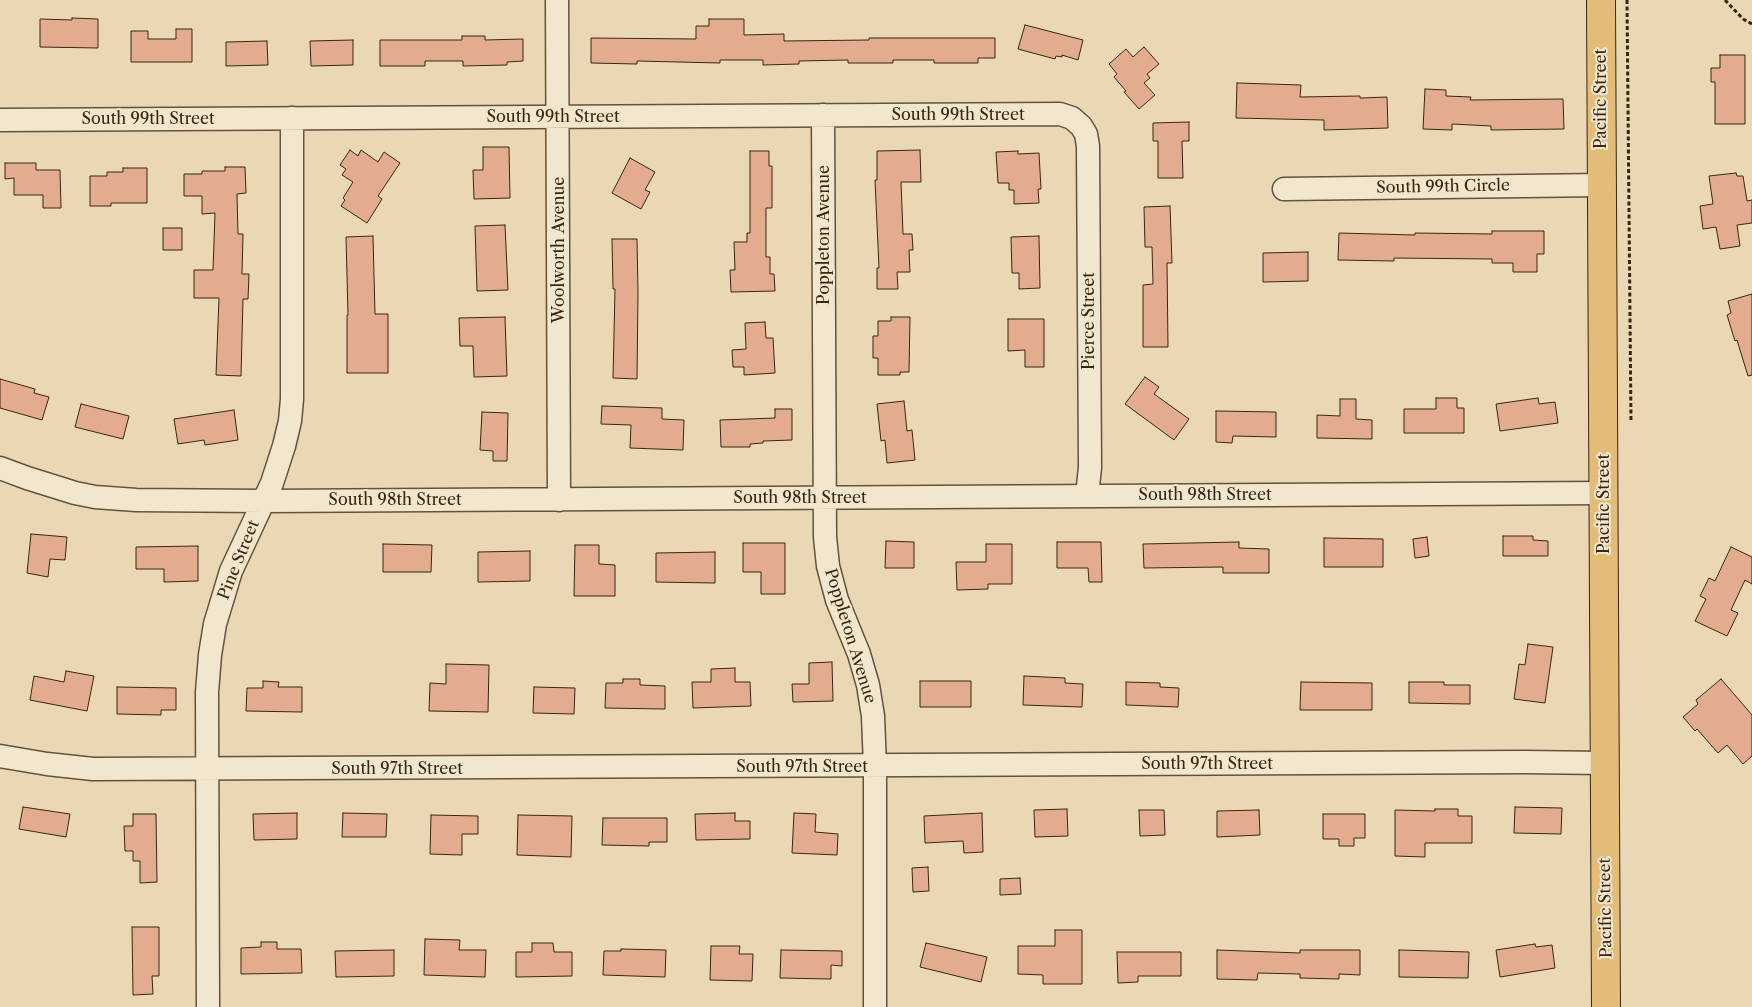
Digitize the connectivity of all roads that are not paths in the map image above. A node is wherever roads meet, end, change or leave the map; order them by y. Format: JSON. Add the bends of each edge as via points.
{"nodes":[{"id":1,"x":557,"y":0,"type":"edge"},
{"id":2,"x":1601,"y":0,"type":"edge"},
{"id":3,"x":823,"y":116,"type":"junction"},
{"id":4,"x":559,"y":117,"type":"junction"},
{"id":5,"x":292,"y":118,"type":"junction"},
{"id":6,"x":0,"y":120,"type":"edge"},
{"id":7,"x":1088,"y":146,"type":"joint"},
{"id":8,"x":1602,"y":185,"type":"junction"},
{"id":9,"x":1284,"y":189,"type":"dead end"},
{"id":10,"x":0,"y":468,"type":"edge"},
{"id":11,"x":1604,"y":493,"type":"junction"},
{"id":12,"x":1087,"y":496,"type":"junction"},
{"id":13,"x":825,"y":498,"type":"junction"},
{"id":14,"x":559,"y":500,"type":"junction"},
{"id":15,"x":264,"y":501,"type":"junction"},
{"id":16,"x":0,"y":756,"type":"edge"},
{"id":17,"x":1604,"y":763,"type":"junction"},
{"id":18,"x":875,"y":766,"type":"junction"},
{"id":19,"x":207,"y":770,"type":"junction"},
{"id":20,"x":208,"y":1007,"type":"edge"},
{"id":21,"x":875,"y":1007,"type":"edge"},
{"id":22,"x":1606,"y":1007,"type":"edge"}],
"edges":[{"from":1,"to":4,"type":"street","name":"Woolworth Avenue"},
{"from":2,"to":8,"type":"main road","name":"Pacific Street"},
{"from":3,"to":4,"type":"street","name":"South 99th Street"},
{"from":3,"to":7,"type":"street","name":"South 99th Street","via":[[1060,114],[1081,126]]},
{"from":3,"to":13,"type":"street","name":"Poppleton Avenue"},
{"from":4,"to":5,"type":"street","name":"South 99th Street"},
{"from":4,"to":14,"type":"street","name":"Woolworth Avenue"},
{"from":5,"to":6,"type":"street","name":"South 99th Street"},
{"from":5,"to":15,"type":"street","name":"Pine Street","via":[[292,399],[284,446]]},
{"from":7,"to":12,"type":"street","name":"Pierce Street","via":[[1090,468]]},
{"from":8,"to":9,"type":"street","name":"South 99th Circle"},
{"from":8,"to":11,"type":"main road","name":"Pacific Street"},
{"from":10,"to":15,"type":"street","name":"South 98th Street","via":[[95,497]]},
{"from":11,"to":12,"type":"street","name":"South 98th Street"},
{"from":11,"to":17,"type":"main road","name":"Pacific Street"},
{"from":12,"to":13,"type":"street","name":"South 98th Street"},
{"from":13,"to":14,"type":"street","name":"South 98th Street"},
{"from":13,"to":18,"type":"street","name":"Poppleton Avenue","via":[[828,566],[868,685]]},
{"from":14,"to":15,"type":"street","name":"South 98th Street"},
{"from":15,"to":19,"type":"street","name":"Pine Street","via":[[231,571],[215,624],[207,692]]},
{"from":16,"to":19,"type":"street","name":"South 97th Street","via":[[93,769]]},
{"from":17,"to":18,"type":"street","name":"South 97th Street"},
{"from":17,"to":22,"type":"main road","name":"Pacific Street"},
{"from":18,"to":19,"type":"street","name":"South 97th Street"},
{"from":18,"to":21,"type":"street","name":"Poppleton Avenue"},
{"from":19,"to":20,"type":"street","name":"Pine Street"}]}
